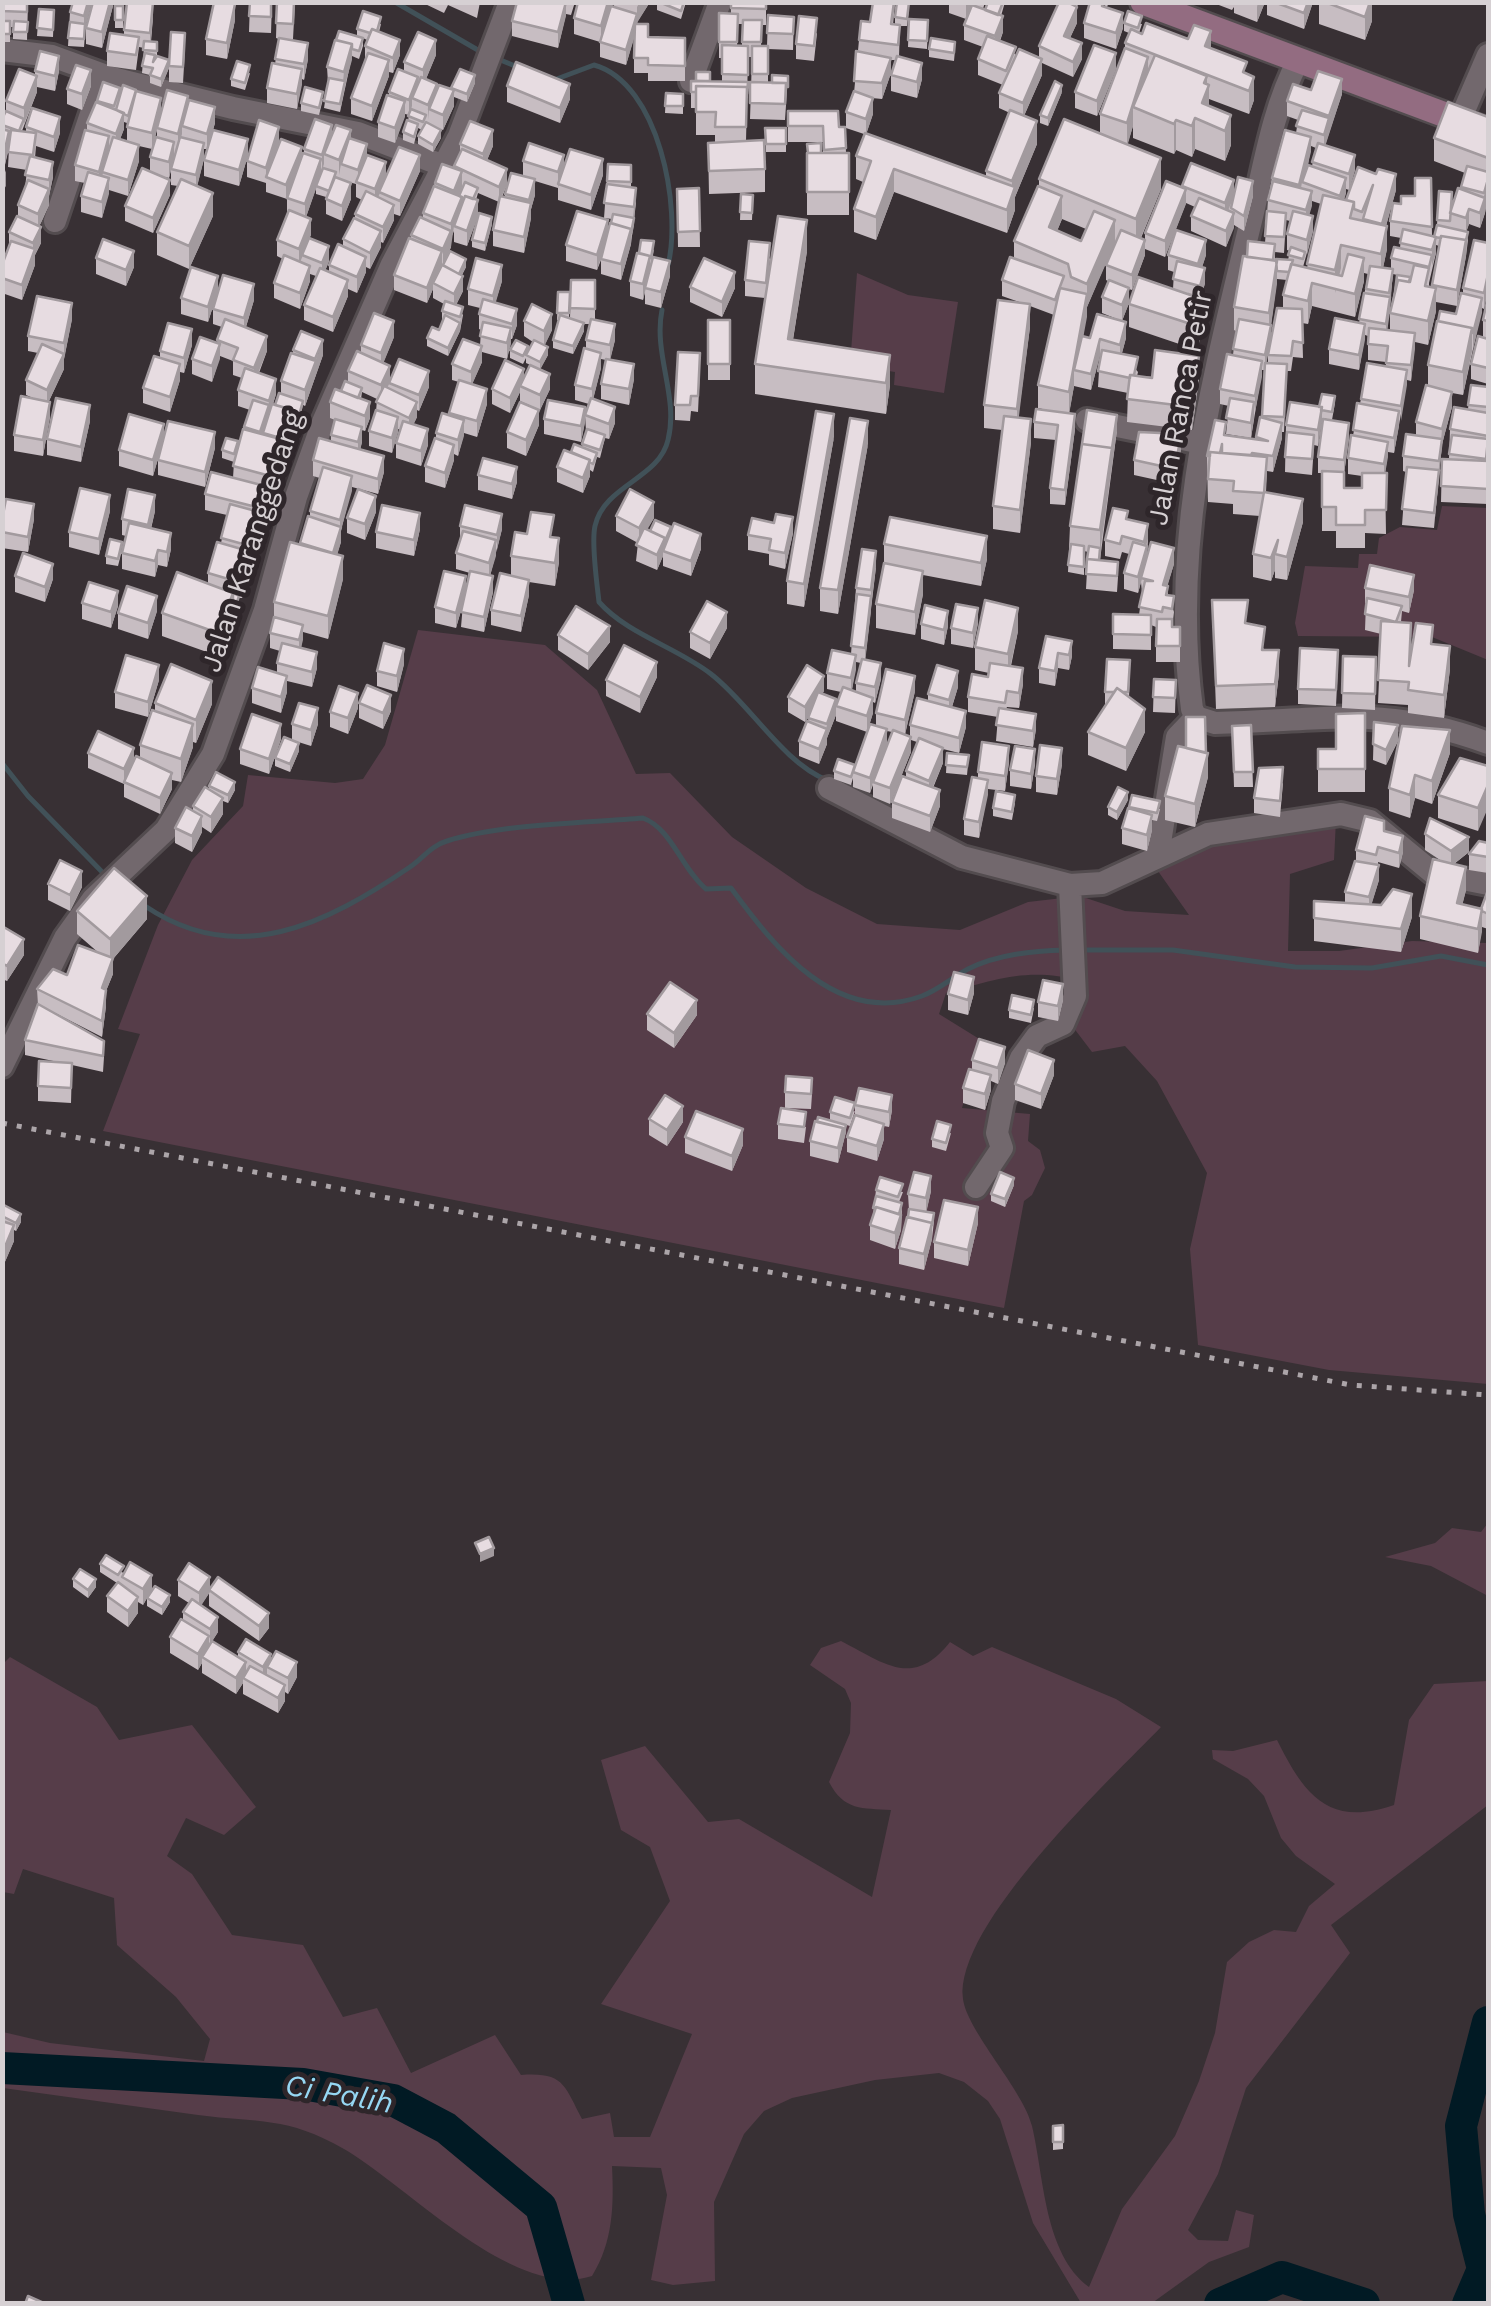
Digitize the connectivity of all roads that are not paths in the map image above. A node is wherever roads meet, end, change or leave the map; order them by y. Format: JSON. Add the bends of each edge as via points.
{"nodes":[{"id":1,"x":510,"y":2,"type":"edge"},
{"id":2,"x":720,"y":2,"type":"edge"},
{"id":3,"x":1143,"y":2,"type":"edge"},
{"id":4,"x":1171,"y":8,"type":"edge"},
{"id":5,"x":2,"y":50,"type":"edge"},
{"id":6,"x":1488,"y":55,"type":"edge"},
{"id":7,"x":1298,"y":61,"type":"junction"},
{"id":8,"x":104,"y":75,"type":"junction"},
{"id":9,"x":692,"y":82,"type":"edge"},
{"id":10,"x":1460,"y":120,"type":"junction"},
{"id":11,"x":1488,"y":132,"type":"edge"},
{"id":12,"x":444,"y":166,"type":"junction"},
{"id":13,"x":55,"y":221,"type":"dead end"},
{"id":14,"x":1086,"y":420,"type":"edge"},
{"id":15,"x":1202,"y":443,"type":"junction"},
{"id":16,"x":1196,"y":717,"type":"junction"},
{"id":17,"x":1488,"y":743,"type":"edge"},
{"id":18,"x":830,"y":788,"type":"dead end"},
{"id":19,"x":1158,"y":855,"type":"junction"},
{"id":20,"x":1488,"y":884,"type":"edge"},
{"id":21,"x":1070,"y":885,"type":"junction"},
{"id":22,"x":2,"y":1066,"type":"edge"},
{"id":23,"x":976,"y":1188,"type":"dead end"}],
"edges":[{"from":1,"to":12,"type":"street","name":"Jalan Karanggedang"},
{"from":2,"to":9,"type":"street"},
{"from":3,"to":4,"type":"main road"},
{"from":4,"to":7,"type":"main road"},
{"from":5,"to":8,"type":"street","via":[[52,56]]},
{"from":6,"to":10,"type":"street"},
{"from":7,"to":10,"type":"main road"},
{"from":7,"to":15,"type":"street","name":"Jalan Ranca Petir","via":[[1262,173]]},
{"from":8,"to":12,"type":"street","via":[[358,133]]},
{"from":8,"to":13,"type":"street"},
{"from":10,"to":11,"type":"main road"},
{"from":12,"to":22,"type":"street","name":"Jalan Karanggedang","via":[[392,264],[323,422],[214,754],[166,830],[65,938]]},
{"from":14,"to":15,"type":"street"},
{"from":15,"to":16,"type":"street","name":"Jalan Ranca Petir","via":[[1186,548]]},
{"from":16,"to":17,"type":"street","via":[[1215,723],[1378,716],[1422,721]]},
{"from":16,"to":19,"type":"street","via":[[1177,737]]},
{"from":18,"to":21,"type":"street","via":[[962,856]]},
{"from":19,"to":20,"type":"street","via":[[1208,834],[1340,814],[1370,821],[1441,877]]},
{"from":19,"to":21,"type":"street","via":[[1102,882]]},
{"from":21,"to":23,"type":"street","via":[[1072,1005],[1063,1024],[1037,1036],[1021,1058],[1003,1101],[997,1133],[1002,1148]]}]}
